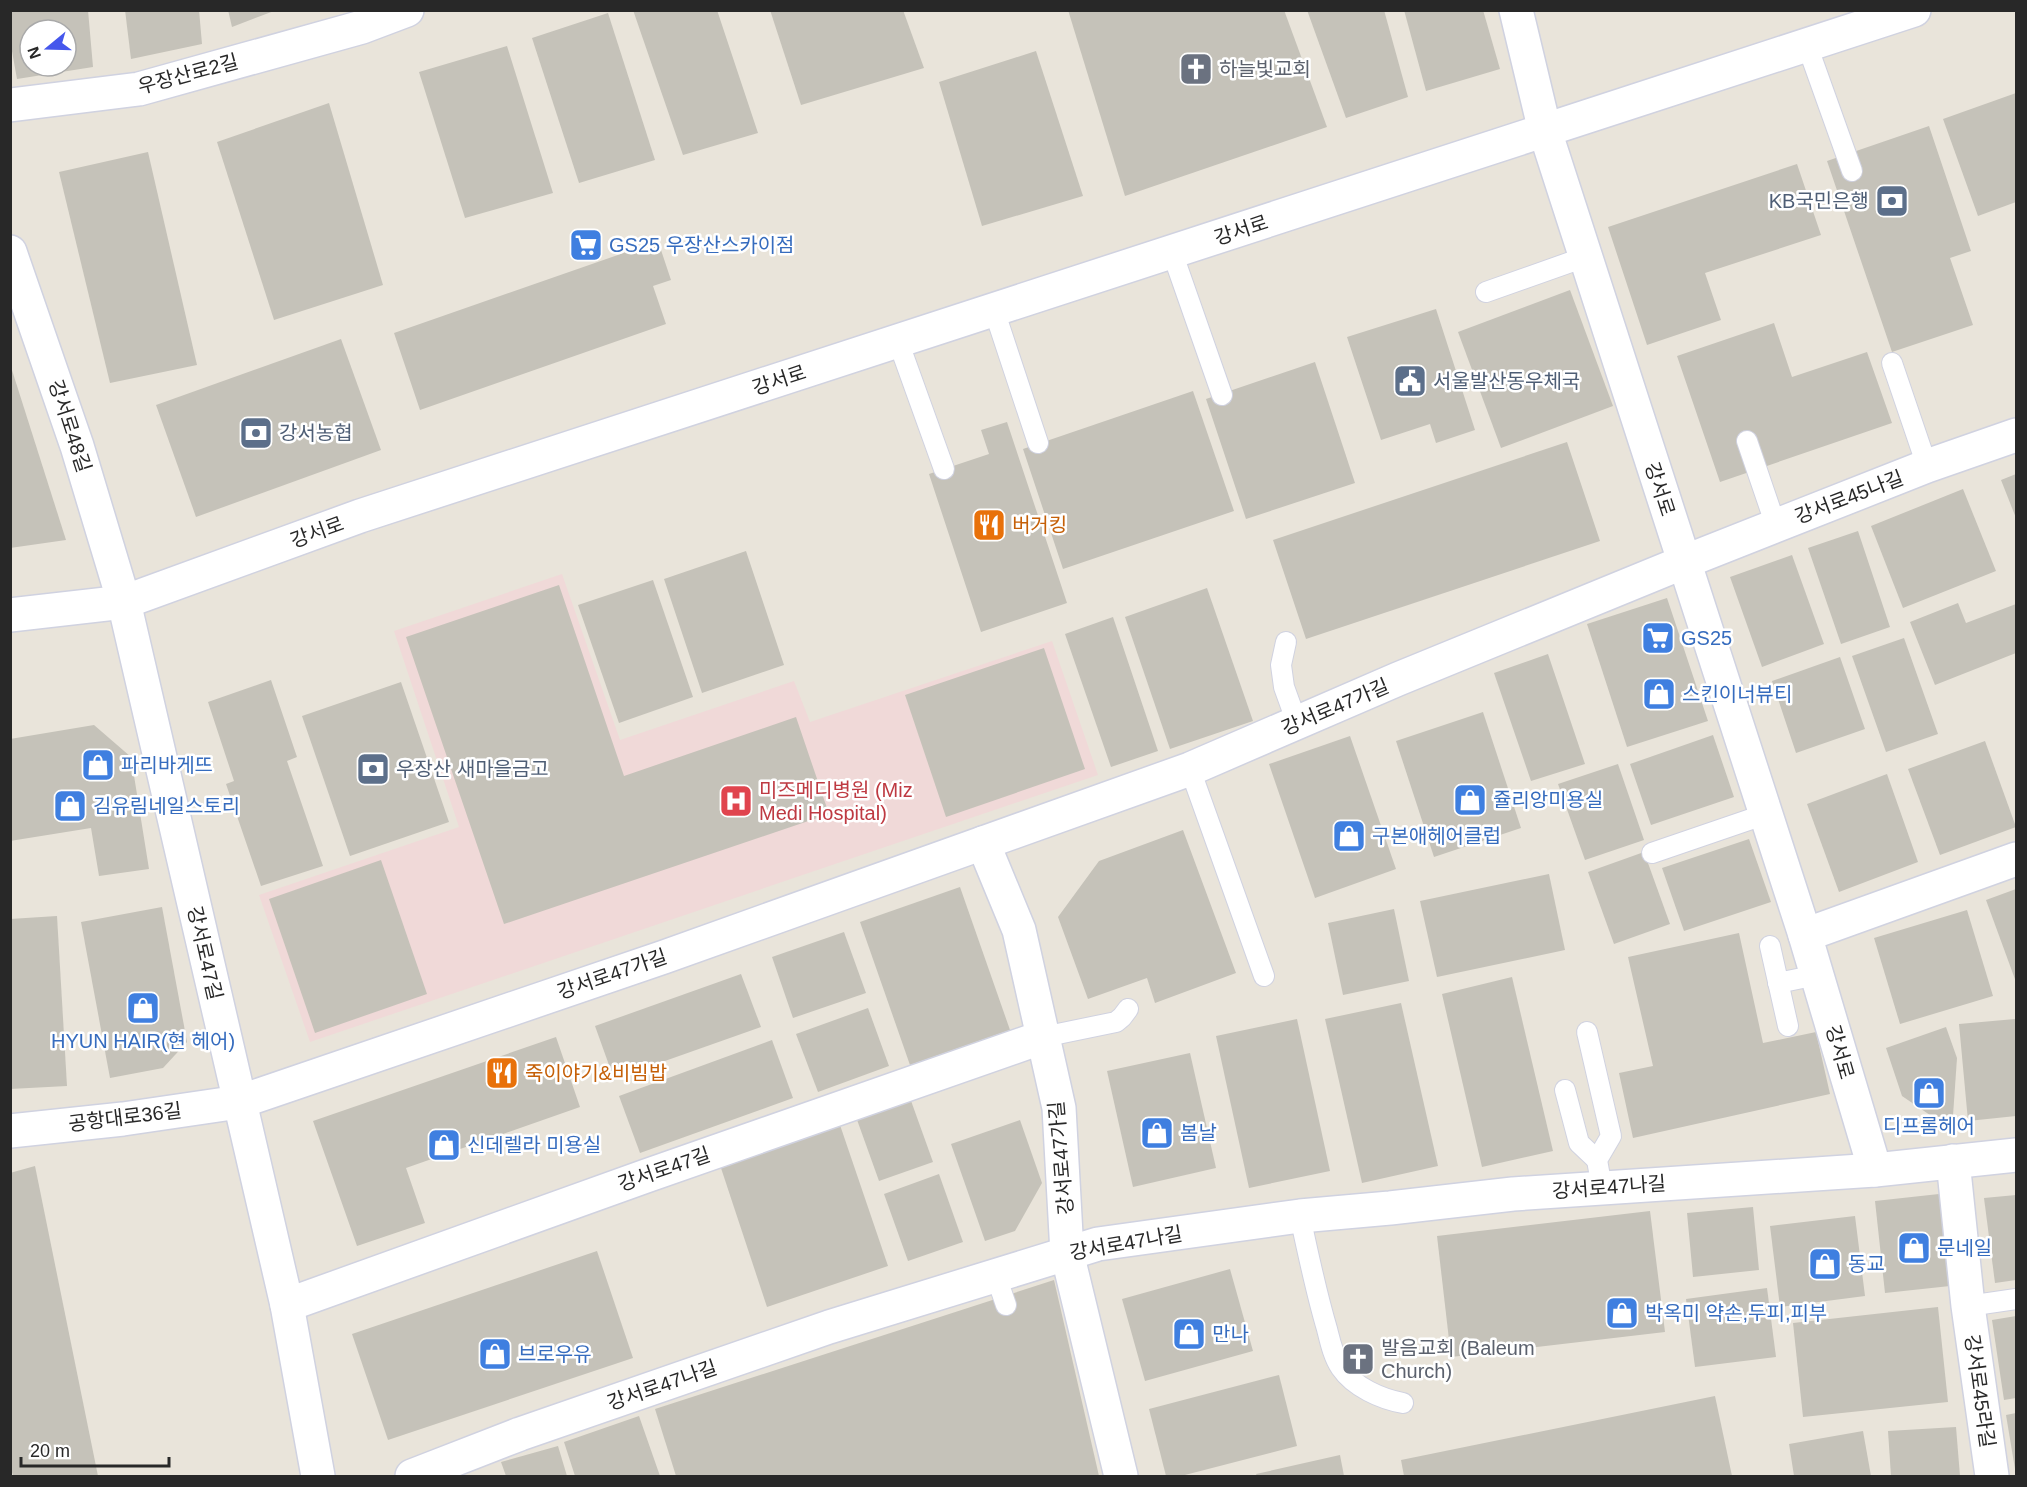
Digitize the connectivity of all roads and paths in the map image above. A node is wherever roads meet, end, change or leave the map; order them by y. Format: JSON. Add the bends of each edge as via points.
{"nodes":[{"id":1,"x":407,"y":10,"type":"edge"},
{"id":2,"x":1516,"y":10,"type":"edge"},
{"id":3,"x":1914,"y":10,"type":"edge"},
{"id":4,"x":359,"y":19,"type":"edge"},
{"id":5,"x":1807,"y":45,"type":"junction"},
{"id":6,"x":10,"y":105,"type":"edge"},
{"id":7,"x":1545,"y":130,"type":"junction"},
{"id":8,"x":1852,"y":171,"type":"dead end"},
{"id":9,"x":10,"y":252,"type":"edge"},
{"id":10,"x":1172,"y":252,"type":"junction"},
{"id":11,"x":1585,"y":257,"type":"junction"},
{"id":12,"x":1486,"y":292,"type":"dead end"},
{"id":13,"x":994,"y":310,"type":"junction"},
{"id":14,"x":898,"y":341,"type":"junction"},
{"id":15,"x":1892,"y":363,"type":"dead end"},
{"id":16,"x":1222,"y":395,"type":"dead end"},
{"id":17,"x":2016,"y":435,"type":"edge"},
{"id":18,"x":1747,"y":441,"type":"dead end"},
{"id":19,"x":1038,"y":443,"type":"dead end"},
{"id":20,"x":1927,"y":466,"type":"junction"},
{"id":21,"x":944,"y":469,"type":"dead end"},
{"id":22,"x":1776,"y":526,"type":"junction"},
{"id":23,"x":1684,"y":562,"type":"junction"},
{"id":24,"x":124,"y":602,"type":"junction"},
{"id":25,"x":10,"y":615,"type":"edge"},
{"id":26,"x":1286,"y":642,"type":"dead end"},
{"id":27,"x":1297,"y":723,"type":"junction"},
{"id":28,"x":1190,"y":769,"type":"junction"},
{"id":29,"x":1766,"y":813,"type":"junction"},
{"id":30,"x":983,"y":843,"type":"junction"},
{"id":31,"x":1652,"y":853,"type":"dead end"},
{"id":32,"x":2016,"y":859,"type":"edge"},
{"id":33,"x":1805,"y":935,"type":"junction"},
{"id":34,"x":1770,"y":946,"type":"dead end"},
{"id":35,"x":1817,"y":975,"type":"junction"},
{"id":36,"x":1264,"y":976,"type":"dead end"},
{"id":37,"x":1778,"y":983,"type":"junction"},
{"id":38,"x":1128,"y":1009,"type":"dead end"},
{"id":39,"x":1788,"y":1026,"type":"dead end"},
{"id":40,"x":1587,"y":1032,"type":"dead end"},
{"id":41,"x":1043,"y":1037,"type":"junction"},
{"id":42,"x":1565,"y":1090,"type":"dead end"},
{"id":43,"x":239,"y":1102,"type":"junction"},
{"id":44,"x":10,"y":1131,"type":"edge"},
{"id":45,"x":2016,"y":1155,"type":"edge"},
{"id":46,"x":1953,"y":1161,"type":"junction"},
{"id":47,"x":1875,"y":1170,"type":"junction"},
{"id":48,"x":1599,"y":1174,"type":"junction"},
{"id":49,"x":1300,"y":1216,"type":"junction"},
{"id":50,"x":1068,"y":1254,"type":"junction"},
{"id":51,"x":2016,"y":1299,"type":"edge"},
{"id":52,"x":286,"y":1305,"type":"junction"},
{"id":53,"x":1968,"y":1306,"type":"junction"},
{"id":54,"x":1404,"y":1403,"type":"dead end"},
{"id":55,"x":318,"y":1476,"type":"edge"},
{"id":56,"x":412,"y":1476,"type":"edge"},
{"id":57,"x":1121,"y":1476,"type":"edge"},
{"id":58,"x":1992,"y":1476,"type":"edge"}],
"edges":[{"from":1,"to":4,"type":"street","name":"우장산로2길"},
{"from":2,"to":7,"type":"street"},
{"from":3,"to":5,"type":"street","name":"강서로"},
{"from":4,"to":6,"type":"street","name":"우장산로2길","via":[[139,89]]},
{"from":5,"to":7,"type":"street","name":"강서로"},
{"from":5,"to":8,"type":"lane"},
{"from":7,"to":10,"type":"street","name":"강서로"},
{"from":7,"to":11,"type":"street","name":"강서로"},
{"from":9,"to":24,"type":"street","name":"강서로48길","via":[[77,446]]},
{"from":10,"to":13,"type":"street","name":"강서로"},
{"from":10,"to":16,"type":"lane"},
{"from":11,"to":12,"type":"lane"},
{"from":11,"to":23,"type":"street","name":"강서로"},
{"from":13,"to":14,"type":"street","name":"강서로"},
{"from":13,"to":19,"type":"lane"},
{"from":14,"to":21,"type":"lane"},
{"from":14,"to":24,"type":"street","name":"강서로","via":[[360,516]]},
{"from":15,"to":20,"type":"lane"},
{"from":17,"to":20,"type":"street","name":"강서로45나길"},
{"from":18,"to":22,"type":"lane"},
{"from":20,"to":22,"type":"street","name":"강서로45나길"},
{"from":22,"to":23,"type":"street","name":"강서로45나길"},
{"from":23,"to":27,"type":"street","name":"강서로47가길"},
{"from":23,"to":29,"type":"street","name":"강서로"},
{"from":24,"to":25,"type":"street","name":"강서로"},
{"from":24,"to":43,"type":"street","name":"강서로47길"},
{"from":26,"to":27,"type":"lane","via":[[1281,665]]},
{"from":27,"to":28,"type":"street","name":"강서로47가길"},
{"from":28,"to":30,"type":"street","name":"강서로47가길"},
{"from":28,"to":36,"type":"lane"},
{"from":29,"to":31,"type":"lane"},
{"from":29,"to":33,"type":"street","name":"강서로"},
{"from":30,"to":41,"type":"street","name":"강서로47가길","via":[[1019,930]]},
{"from":30,"to":43,"type":"street","name":"강서로47가길"},
{"from":32,"to":33,"type":"street"},
{"from":33,"to":35,"type":"street","name":"강서로"},
{"from":34,"to":37,"type":"lane"},
{"from":35,"to":37,"type":"lane"},
{"from":35,"to":47,"type":"street","name":"강서로"},
{"from":37,"to":39,"type":"lane"},
{"from":38,"to":41,"type":"lane","via":[[1116,1022]]},
{"from":40,"to":48,"type":"lane","via":[[1611,1136]]},
{"from":41,"to":50,"type":"street","name":"강서로47가길","via":[[1059,1107]]},
{"from":41,"to":52,"type":"street","name":"강서로47길"},
{"from":42,"to":48,"type":"lane","via":[[1578,1143]]},
{"from":43,"to":44,"type":"street","name":"공항대로36길"},
{"from":43,"to":52,"type":"street","name":"강서로47길"},
{"from":45,"to":46,"type":"street"},
{"from":46,"to":47,"type":"street"},
{"from":46,"to":53,"type":"street","name":"강서로45라길"},
{"from":47,"to":48,"type":"street","name":"강서로47나길"},
{"from":48,"to":49,"type":"street","name":"강서로47나길","via":[[1513,1194]]},
{"from":49,"to":50,"type":"street","name":"강서로47나길","via":[[1098,1244]]},
{"from":49,"to":54,"type":"lane","via":[[1322,1311],[1341,1368],[1372,1392]]},
{"from":50,"to":56,"type":"street","name":"강서로47나길","via":[[1001,1291],[818,1331],[520,1434]]},
{"from":50,"to":57,"type":"street","name":"강서로47가길"},
{"from":51,"to":53,"type":"lane","name":"강서로45라길"},
{"from":52,"to":55,"type":"street","name":"강서로47길"},
{"from":53,"to":58,"type":"street","name":"강서로45라길"}]}
